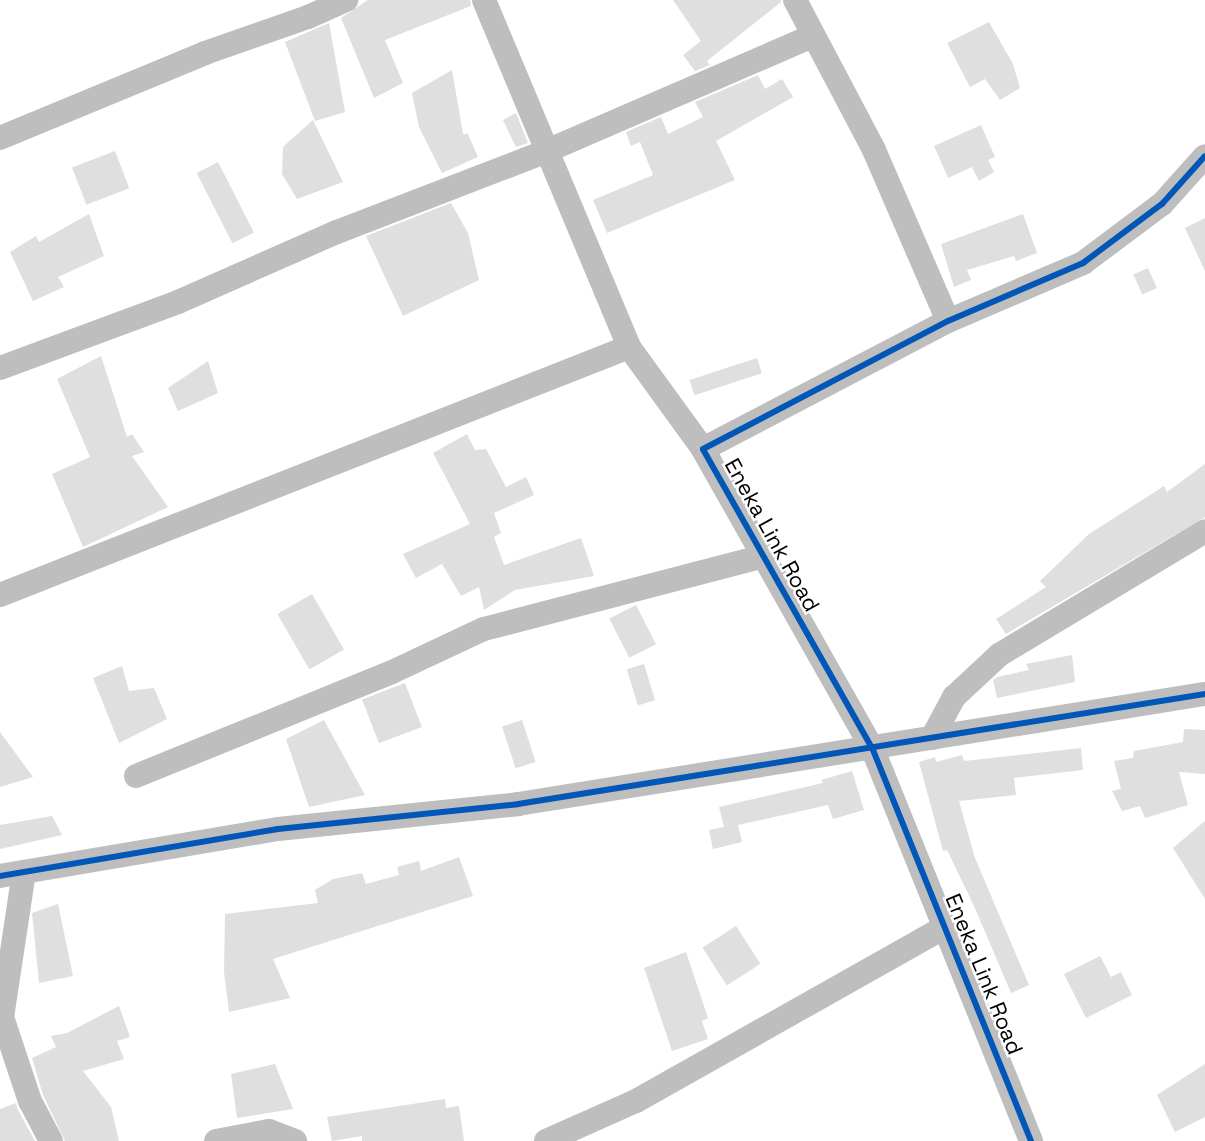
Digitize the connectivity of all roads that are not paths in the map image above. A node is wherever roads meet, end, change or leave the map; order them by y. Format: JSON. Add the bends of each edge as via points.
{"nodes":[{"id":1,"x":346,"y":0,"type":"edge"},
{"id":2,"x":484,"y":0,"type":"edge"},
{"id":3,"x":795,"y":0,"type":"edge"},
{"id":4,"x":812,"y":36,"type":"junction"},
{"id":5,"x":0,"y":138,"type":"edge"},
{"id":6,"x":549,"y":150,"type":"junction"},
{"id":7,"x":1205,"y":156,"type":"edge"},
{"id":8,"x":948,"y":321,"type":"junction"},
{"id":9,"x":630,"y":347,"type":"junction"},
{"id":10,"x":0,"y":368,"type":"edge"},
{"id":11,"x":703,"y":449,"type":"junction"},
{"id":12,"x":1205,"y":531,"type":"edge"},
{"id":13,"x":764,"y":556,"type":"junction"},
{"id":14,"x":0,"y":595,"type":"edge"},
{"id":15,"x":1205,"y":694,"type":"edge"},
{"id":16,"x":932,"y":738,"type":"junction"},
{"id":17,"x":872,"y":748,"type":"junction"},
{"id":18,"x":136,"y":776,"type":"dead end"},
{"id":19,"x":12,"y":874,"type":"edge"},
{"id":20,"x":946,"y":926,"type":"junction"},
{"id":21,"x":51,"y":1141,"type":"edge"},
{"id":22,"x":216,"y":1141,"type":"edge"},
{"id":23,"x":295,"y":1141,"type":"edge"},
{"id":24,"x":546,"y":1141,"type":"edge"},
{"id":25,"x":1031,"y":1141,"type":"edge"}],
"edges":[{"from":1,"to":5,"type":"street","via":[[205,53]]},
{"from":2,"to":6,"type":"street"},
{"from":3,"to":4,"type":"street"},
{"from":4,"to":6,"type":"street"},
{"from":4,"to":8,"type":"street","via":[[874,150]]},
{"from":6,"to":9,"type":"street"},
{"from":6,"to":10,"type":"street","via":[[337,232],[178,303]]},
{"from":7,"to":8,"type":"street","name":"Eneka Link Road","via":[[1162,204],[1083,263]]},
{"from":8,"to":11,"type":"street","name":"Eneka Link Road"},
{"from":9,"to":11,"type":"street"},
{"from":9,"to":14,"type":"street"},
{"from":11,"to":13,"type":"street","name":"Eneka Link Road"},
{"from":12,"to":16,"type":"street","via":[[999,655],[954,697]]},
{"from":13,"to":17,"type":"street","name":"Eneka Link Road"},
{"from":13,"to":18,"type":"street","via":[[484,629],[392,672]]},
{"from":15,"to":16,"type":"street"},
{"from":16,"to":17,"type":"street"},
{"from":17,"to":19,"type":"street","via":[[518,804],[278,829]]},
{"from":17,"to":20,"type":"street","name":"Eneka Link Road"},
{"from":19,"to":21,"type":"street","via":[[2,1017],[30,1101]]},
{"from":20,"to":24,"type":"street","via":[[636,1101]]},
{"from":20,"to":25,"type":"street","name":"Eneka Link Road"},
{"from":22,"to":23,"type":"street","via":[[269,1131]]}]}
